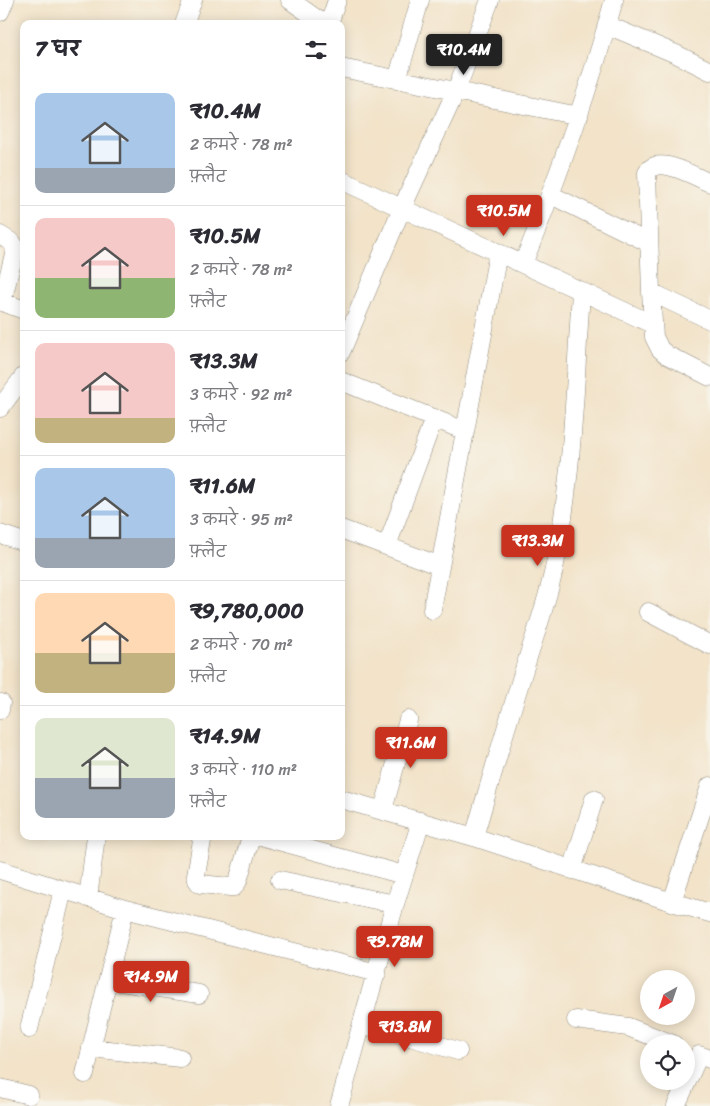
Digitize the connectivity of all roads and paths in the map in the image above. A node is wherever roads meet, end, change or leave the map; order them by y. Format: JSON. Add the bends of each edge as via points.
{"nodes":[{"id":1,"x":5,"y":0,"type":"edge"},
{"id":2,"x":193,"y":0,"type":"edge"},
{"id":3,"x":290,"y":0,"type":"edge"},
{"id":4,"x":338,"y":0,"type":"edge"},
{"id":5,"x":420,"y":0,"type":"edge"},
{"id":6,"x":490,"y":0,"type":"edge"},
{"id":7,"x":614,"y":0,"type":"edge"},
{"id":8,"x":0,"y":12,"type":"edge"},
{"id":9,"x":186,"y":20,"type":"edge"},
{"id":10,"x":318,"y":20,"type":"edge"},
{"id":11,"x":330,"y":20,"type":"edge"},
{"id":12,"x":607,"y":25,"type":"junction"},
{"id":13,"x":345,"y":69,"type":"edge"},
{"id":14,"x":710,"y":71,"type":"edge"},
{"id":15,"x":397,"y":80,"type":"junction"},
{"id":16,"x":456,"y":91,"type":"junction"},
{"id":17,"x":579,"y":116,"type":"junction"},
{"id":18,"x":345,"y":182,"type":"edge"},
{"id":19,"x":710,"y":183,"type":"edge"},
{"id":20,"x":551,"y":195,"type":"junction"},
{"id":21,"x":402,"y":208,"type":"junction"},
{"id":22,"x":0,"y":235,"type":"edge"},
{"id":23,"x":649,"y":243,"type":"junction"},
{"id":24,"x":498,"y":253,"type":"junction"},
{"id":25,"x":522,"y":264,"type":"junction"},
{"id":26,"x":581,"y":292,"type":"junction"},
{"id":27,"x":651,"y":292,"type":"junction"},
{"id":28,"x":1,"y":301,"type":"edge"},
{"id":29,"x":20,"y":308,"type":"edge"},
{"id":30,"x":710,"y":320,"type":"edge"},
{"id":31,"x":652,"y":324,"type":"junction"},
{"id":32,"x":345,"y":343,"type":"edge"},
{"id":33,"x":710,"y":377,"type":"edge"},
{"id":34,"x":20,"y":381,"type":"edge"},
{"id":35,"x":345,"y":383,"type":"edge"},
{"id":36,"x":0,"y":408,"type":"edge"},
{"id":37,"x":434,"y":418,"type":"junction"},
{"id":38,"x":465,"y":431,"type":"junction"},
{"id":39,"x":345,"y":530,"type":"edge"},
{"id":40,"x":0,"y":534,"type":"edge"},
{"id":41,"x":20,"y":541,"type":"edge"},
{"id":42,"x":387,"y":546,"type":"junction"},
{"id":43,"x":440,"y":566,"type":"junction"},
{"id":44,"x":432,"y":610,"type":"dead end"},
{"id":45,"x":648,"y":612,"type":"dead end"},
{"id":46,"x":710,"y":645,"type":"edge"},
{"id":47,"x":408,"y":720,"type":"dead end"},
{"id":48,"x":710,"y":786,"type":"edge"},
{"id":49,"x":594,"y":799,"type":"dead end"},
{"id":50,"x":345,"y":800,"type":"edge"},
{"id":51,"x":383,"y":810,"type":"junction"},
{"id":52,"x":421,"y":821,"type":"junction"},
{"id":53,"x":474,"y":837,"type":"junction"},
{"id":54,"x":95,"y":840,"type":"edge"},
{"id":55,"x":202,"y":840,"type":"edge"},
{"id":56,"x":249,"y":840,"type":"edge"},
{"id":57,"x":275,"y":840,"type":"edge"},
{"id":58,"x":0,"y":870,"type":"edge"},
{"id":59,"x":572,"y":870,"type":"junction"},
{"id":60,"x":404,"y":875,"type":"junction"},
{"id":61,"x":280,"y":880,"type":"dead end"},
{"id":62,"x":62,"y":890,"type":"junction"},
{"id":63,"x":88,"y":898,"type":"junction"},
{"id":64,"x":672,"y":902,"type":"junction"},
{"id":65,"x":395,"y":904,"type":"junction"},
{"id":66,"x":125,"y":909,"type":"junction"},
{"id":67,"x":710,"y":913,"type":"edge"},
{"id":68,"x":377,"y":973,"type":"junction"},
{"id":69,"x":108,"y":980,"type":"junction"},
{"id":70,"x":199,"y":994,"type":"dead end"},
{"id":71,"x":576,"y":1020,"type":"dead end"},
{"id":72,"x":362,"y":1023,"type":"junction"},
{"id":73,"x":29,"y":1028,"type":"dead end"},
{"id":74,"x":649,"y":1035,"type":"edge"},
{"id":75,"x":91,"y":1048,"type":"junction"},
{"id":76,"x":458,"y":1051,"type":"dead end"},
{"id":77,"x":698,"y":1054,"type":"edge"},
{"id":78,"x":180,"y":1058,"type":"dead end"},
{"id":79,"x":85,"y":1074,"type":"dead end"},
{"id":80,"x":0,"y":1088,"type":"edge"},
{"id":81,"x":29,"y":1095,"type":"dead end"},
{"id":82,"x":339,"y":1106,"type":"edge"},
{"id":83,"x":676,"y":1106,"type":"edge"}],
"edges":[{"from":1,"to":8,"type":"street"},
{"from":2,"to":9,"type":"street"},
{"from":3,"to":10,"type":"street"},
{"from":4,"to":11,"type":"street"},
{"from":5,"to":15,"type":"street"},
{"from":6,"to":16,"type":"street"},
{"from":7,"to":12,"type":"street"},
{"from":12,"to":14,"type":"street"},
{"from":12,"to":17,"type":"street"},
{"from":13,"to":15,"type":"street"},
{"from":15,"to":16,"type":"street"},
{"from":16,"to":17,"type":"street"},
{"from":16,"to":21,"type":"street"},
{"from":17,"to":20,"type":"street"},
{"from":18,"to":21,"type":"street"},
{"from":19,"to":23,"type":"street","via":[[666,164],[650,169],[647,173]]},
{"from":20,"to":23,"type":"street"},
{"from":20,"to":25,"type":"street"},
{"from":21,"to":24,"type":"street"},
{"from":21,"to":32,"type":"street"},
{"from":22,"to":28,"type":"street","via":[[13,243],[15,250]]},
{"from":23,"to":27,"type":"street"},
{"from":24,"to":25,"type":"street"},
{"from":24,"to":38,"type":"street"},
{"from":25,"to":26,"type":"street"},
{"from":26,"to":31,"type":"street"},
{"from":26,"to":53,"type":"street","via":[[571,442],[555,565]]},
{"from":27,"to":30,"type":"street"},
{"from":27,"to":31,"type":"street"},
{"from":28,"to":29,"type":"street"},
{"from":31,"to":33,"type":"street","via":[[660,349]]},
{"from":34,"to":36,"type":"street"},
{"from":35,"to":37,"type":"street"},
{"from":37,"to":38,"type":"street"},
{"from":37,"to":42,"type":"street"},
{"from":38,"to":43,"type":"street"},
{"from":39,"to":42,"type":"street"},
{"from":40,"to":41,"type":"street"},
{"from":42,"to":43,"type":"street"},
{"from":43,"to":44,"type":"street"},
{"from":45,"to":46,"type":"street"},
{"from":47,"to":51,"type":"street"},
{"from":48,"to":64,"type":"street"},
{"from":49,"to":59,"type":"street"},
{"from":50,"to":51,"type":"street"},
{"from":51,"to":52,"type":"street"},
{"from":52,"to":53,"type":"street"},
{"from":52,"to":60,"type":"street"},
{"from":53,"to":59,"type":"street"},
{"from":54,"to":63,"type":"street"},
{"from":55,"to":56,"type":"street","via":[[197,880],[200,884],[230,887],[238,881]]},
{"from":57,"to":60,"type":"street"},
{"from":58,"to":62,"type":"street"},
{"from":59,"to":64,"type":"street"},
{"from":60,"to":65,"type":"street"},
{"from":61,"to":65,"type":"street"},
{"from":62,"to":63,"type":"street"},
{"from":62,"to":73,"type":"street"},
{"from":63,"to":66,"type":"street"},
{"from":64,"to":67,"type":"street"},
{"from":65,"to":68,"type":"street"},
{"from":66,"to":68,"type":"street"},
{"from":66,"to":69,"type":"street"},
{"from":68,"to":72,"type":"street"},
{"from":69,"to":70,"type":"street"},
{"from":69,"to":75,"type":"street"},
{"from":71,"to":74,"type":"street","via":[[628,1027]]},
{"from":72,"to":76,"type":"street"},
{"from":72,"to":82,"type":"street"},
{"from":75,"to":78,"type":"street"},
{"from":75,"to":79,"type":"street"},
{"from":77,"to":83,"type":"street"},
{"from":80,"to":81,"type":"street"}]}
